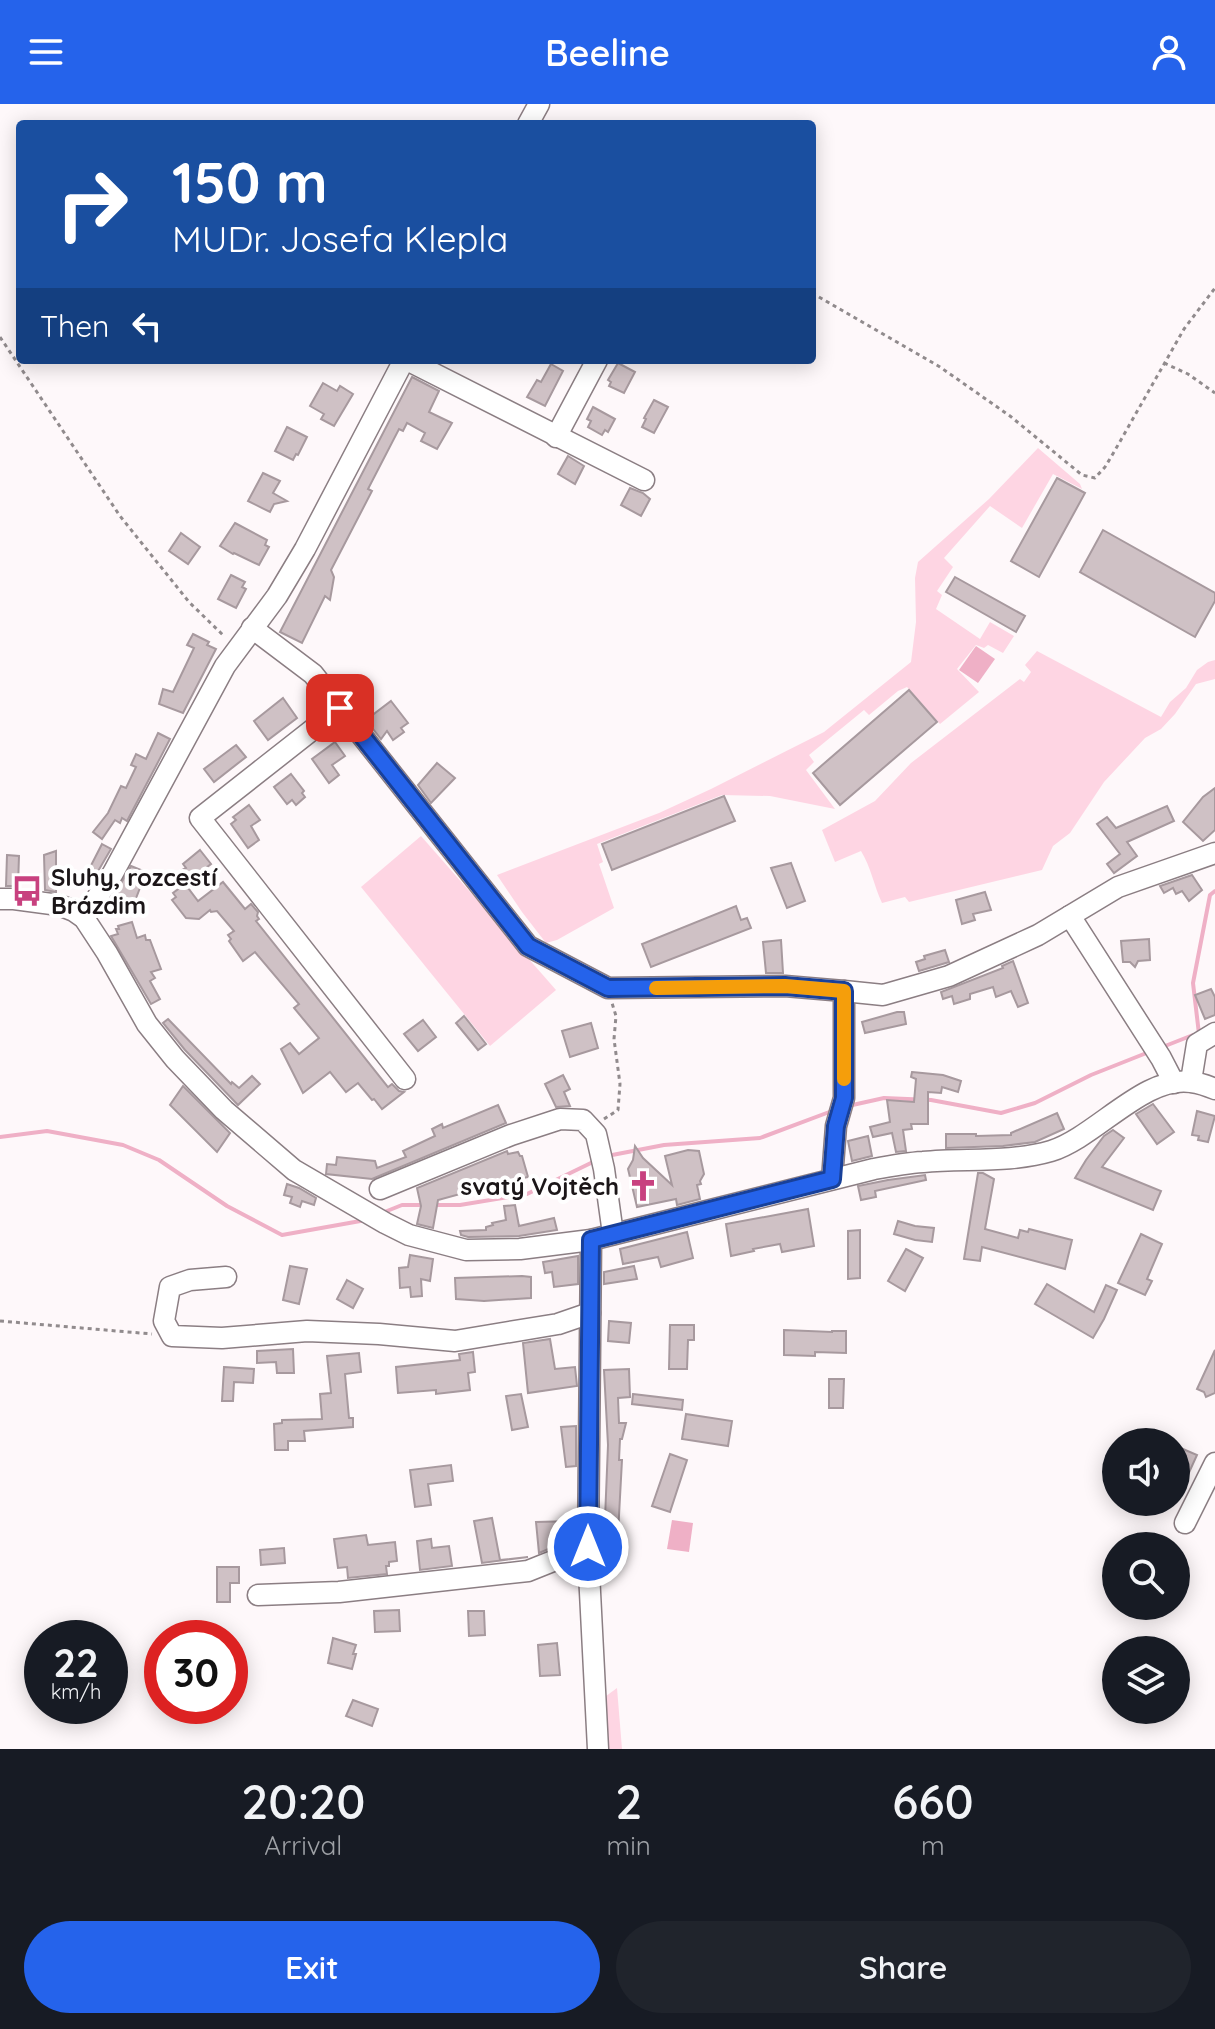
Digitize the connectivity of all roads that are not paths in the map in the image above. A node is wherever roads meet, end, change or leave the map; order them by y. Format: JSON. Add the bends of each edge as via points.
{"nodes":[{"id":1,"x":403,"y":364,"type":"edge"},
{"id":2,"x":413,"y":364,"type":"edge"},
{"id":3,"x":595,"y":364,"type":"edge"},
{"id":4,"x":556,"y":437,"type":"junction"},
{"id":5,"x":644,"y":480,"type":"dead end"},
{"id":6,"x":252,"y":628,"type":"junction"},
{"id":7,"x":340,"y":708,"type":"junction"},
{"id":8,"x":1215,"y":853,"type":"edge"},
{"id":9,"x":0,"y":899,"type":"edge"},
{"id":10,"x":1070,"y":916,"type":"junction"},
{"id":11,"x":84,"y":918,"type":"junction"},
{"id":12,"x":844,"y":991,"type":"junction"},
{"id":13,"x":1215,"y":1033,"type":"edge"},
{"id":14,"x":405,"y":1079,"type":"dead end"},
{"id":15,"x":1182,"y":1082,"type":"junction"},
{"id":16,"x":1215,"y":1089,"type":"edge"},
{"id":17,"x":832,"y":1179,"type":"junction"},
{"id":18,"x":380,"y":1189,"type":"dead end"},
{"id":19,"x":613,"y":1234,"type":"junction"},
{"id":20,"x":591,"y":1240,"type":"junction"},
{"id":21,"x":226,"y":1277,"type":"dead end"},
{"id":22,"x":590,"y":1313,"type":"junction"},
{"id":23,"x":1215,"y":1463,"type":"edge"},
{"id":24,"x":1185,"y":1523,"type":"dead end"},
{"id":25,"x":588,"y":1547,"type":"junction"},
{"id":26,"x":258,"y":1595,"type":"dead end"},
{"id":27,"x":598,"y":1749,"type":"edge"}],
"edges":[{"from":1,"to":6,"type":"street","via":[[305,549]]},
{"from":2,"to":4,"type":"street"},
{"from":3,"to":4,"type":"street"},
{"from":4,"to":5,"type":"street"},
{"from":6,"to":7,"type":"street","via":[[313,674]]},
{"from":6,"to":11,"type":"street","via":[[225,666]]},
{"from":7,"to":12,"type":"street","via":[[528,946],[608,988],[785,986]]},
{"from":7,"to":14,"type":"street","via":[[200,818]]},
{"from":8,"to":10,"type":"street","via":[[1118,887]]},
{"from":9,"to":11,"type":"street","via":[[59,905]]},
{"from":10,"to":12,"type":"street","via":[[949,976],[883,995]]},
{"from":10,"to":15,"type":"street"},
{"from":11,"to":20,"type":"street","via":[[147,1024],[175,1059],[294,1170],[409,1235],[466,1250]]},
{"from":12,"to":17,"type":"street","via":[[844,1098]]},
{"from":13,"to":15,"type":"street","via":[[1197,1044]]},
{"from":15,"to":16,"type":"street"},
{"from":15,"to":17,"type":"street","via":[[1148,1091],[1053,1150],[922,1162]]},
{"from":17,"to":19,"type":"street"},
{"from":18,"to":19,"type":"street","via":[[511,1135],[560,1119],[583,1120],[596,1134]]},
{"from":19,"to":20,"type":"street"},
{"from":20,"to":22,"type":"street"},
{"from":21,"to":22,"type":"street","via":[[170,1287],[164,1321],[172,1336],[307,1331],[455,1341],[558,1324]]},
{"from":22,"to":25,"type":"street"},
{"from":23,"to":24,"type":"street"},
{"from":25,"to":26,"type":"street","via":[[528,1571],[339,1592]]},
{"from":25,"to":27,"type":"street"}]}
